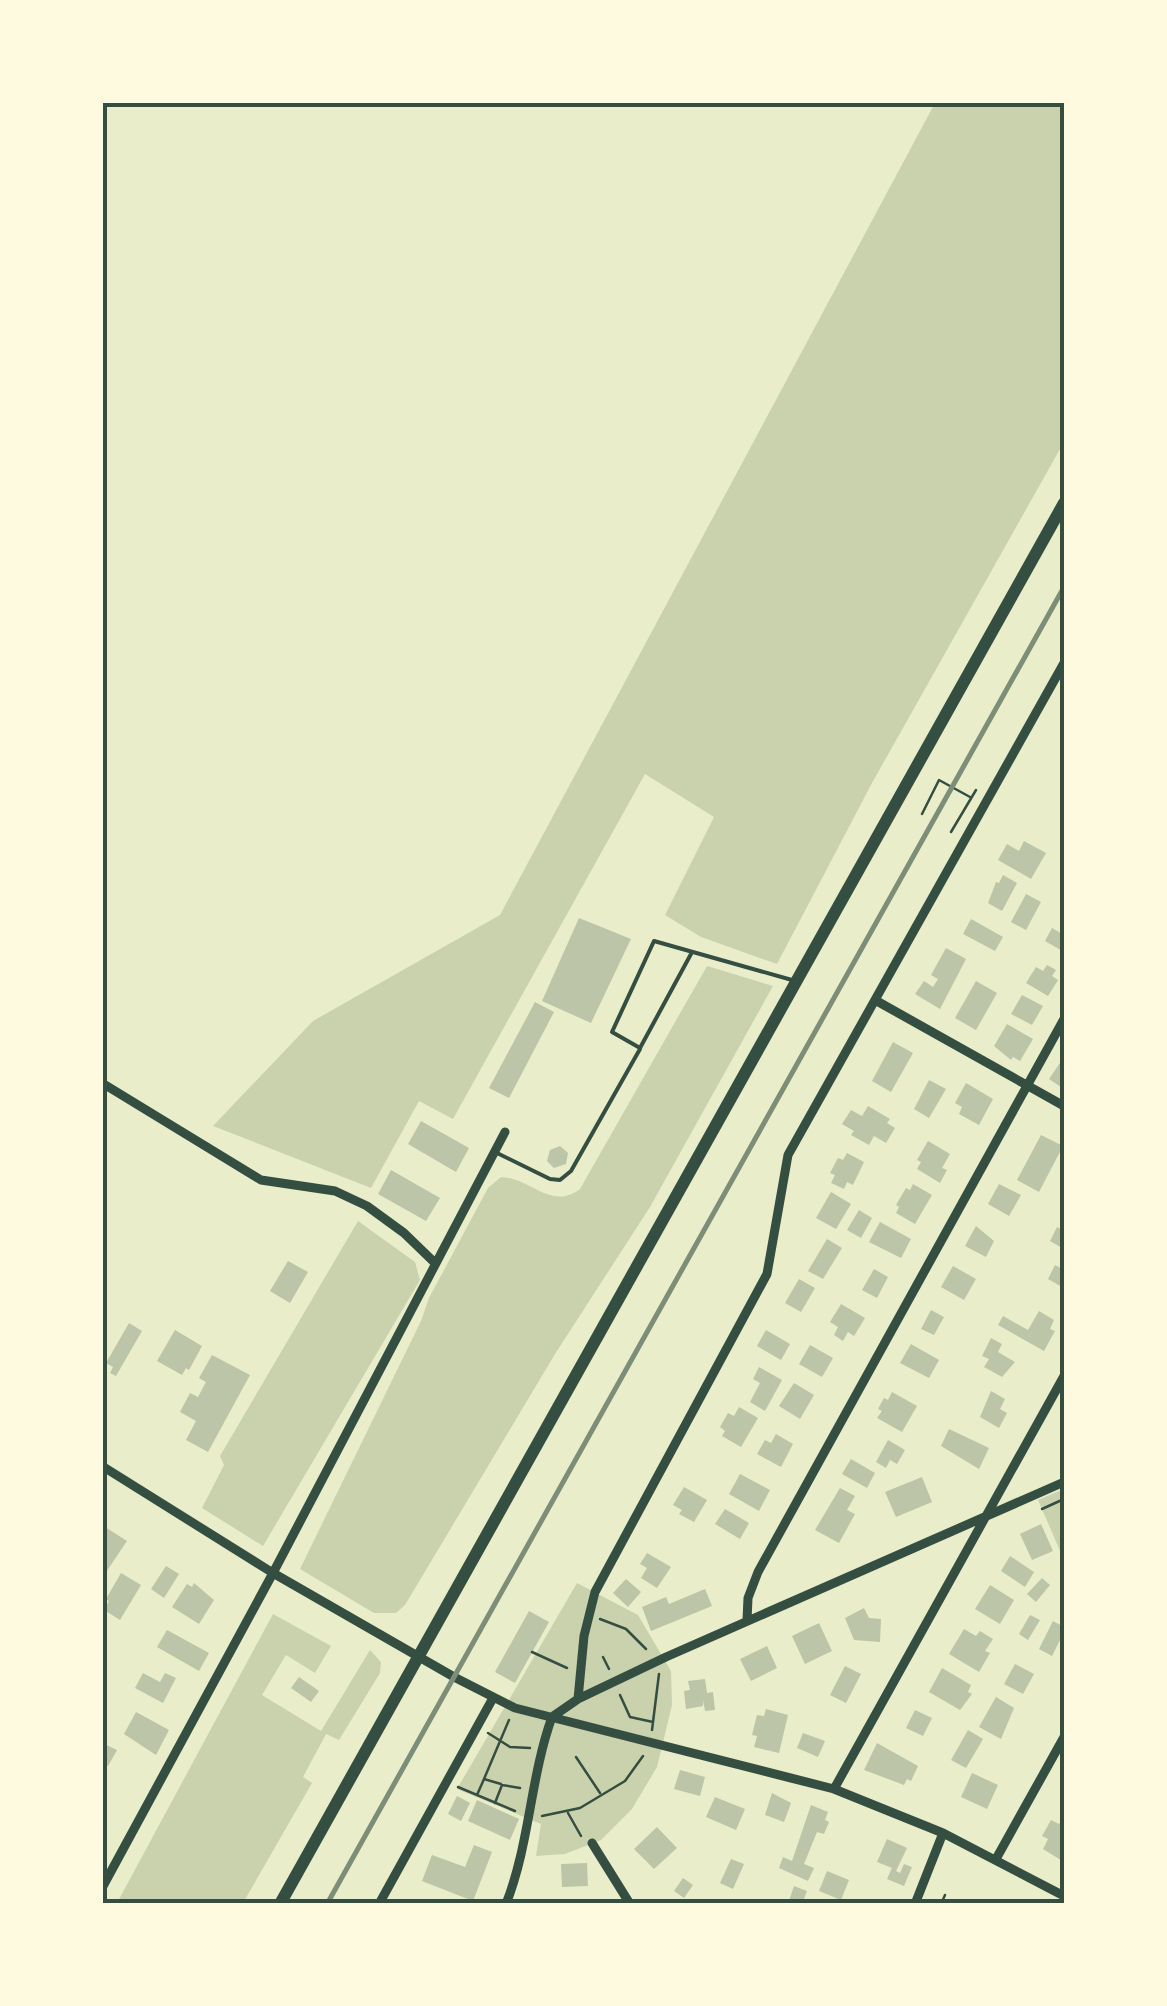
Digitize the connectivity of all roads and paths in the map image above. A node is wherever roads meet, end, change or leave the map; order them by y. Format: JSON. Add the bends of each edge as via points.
{"nodes":[{"id":1,"x":1064,"y":503,"type":"edge"},
{"id":2,"x":1064,"y":663,"type":"edge"},
{"id":3,"x":971,"y":797,"type":"dead end"},
{"id":4,"x":922,"y":814,"type":"dead end"},
{"id":5,"x":691,"y":954,"type":"junction"},
{"id":6,"x":796,"y":981,"type":"junction"},
{"id":7,"x":875,"y":1000,"type":"junction"},
{"id":8,"x":1064,"y":1019,"type":"edge"},
{"id":9,"x":640,"y":1048,"type":"junction"},
{"id":10,"x":102,"y":1083,"type":"edge"},
{"id":11,"x":1028,"y":1085,"type":"junction"},
{"id":12,"x":1064,"y":1106,"type":"edge"},
{"id":13,"x":505,"y":1132,"type":"dead end"},
{"id":14,"x":495,"y":1152,"type":"junction"},
{"id":15,"x":435,"y":1263,"type":"junction"},
{"id":16,"x":1064,"y":1376,"type":"edge"},
{"id":17,"x":102,"y":1466,"type":"edge"},
{"id":18,"x":1064,"y":1482,"type":"edge"},
{"id":19,"x":1064,"y":1499,"type":"edge"},
{"id":20,"x":1042,"y":1508,"type":"dead end"},
{"id":21,"x":985,"y":1517,"type":"junction"},
{"id":22,"x":273,"y":1574,"type":"junction"},
{"id":23,"x":589,"y":1615,"type":"junction"},
{"id":24,"x":747,"y":1620,"type":"junction"},
{"id":25,"x":532,"y":1652,"type":"dead end"},
{"id":26,"x":419,"y":1655,"type":"junction"},
{"id":27,"x":603,"y":1657,"type":"dead end"},
{"id":28,"x":656,"y":1662,"type":"junction"},
{"id":29,"x":578,"y":1673,"type":"junction"},
{"id":30,"x":614,"y":1682,"type":"junction"},
{"id":31,"x":494,"y":1698,"type":"junction"},
{"id":32,"x":578,"y":1699,"type":"junction"},
{"id":33,"x":515,"y":1708,"type":"junction"},
{"id":34,"x":552,"y":1717,"type":"junction"},
{"id":35,"x":654,"y":1723,"type":"junction"},
{"id":36,"x":477,"y":1728,"type":"junction"},
{"id":37,"x":1064,"y":1737,"type":"edge"},
{"id":38,"x":500,"y":1739,"type":"junction"},
{"id":39,"x":649,"y":1740,"type":"junction"},
{"id":40,"x":540,"y":1751,"type":"junction"},
{"id":41,"x":576,"y":1756,"type":"dead end"},
{"id":42,"x":484,"y":1779,"type":"junction"},
{"id":43,"x":447,"y":1782,"type":"junction"},
{"id":44,"x":502,"y":1784,"type":"junction"},
{"id":45,"x":834,"y":1788,"type":"junction"},
{"id":46,"x":534,"y":1790,"type":"junction"},
{"id":47,"x":600,"y":1794,"type":"junction"},
{"id":48,"x":476,"y":1796,"type":"junction"},
{"id":49,"x":495,"y":1804,"type":"junction"},
{"id":50,"x":530,"y":1816,"type":"junction"},
{"id":51,"x":943,"y":1833,"type":"junction"},
{"id":52,"x":592,"y":1843,"type":"dead end"},
{"id":53,"x":996,"y":1859,"type":"junction"},
{"id":54,"x":102,"y":1888,"type":"edge"},
{"id":55,"x":945,"y":1895,"type":"dead end"},
{"id":56,"x":1064,"y":1896,"type":"edge"},
{"id":57,"x":280,"y":1904,"type":"edge"},
{"id":58,"x":379,"y":1904,"type":"edge"},
{"id":59,"x":506,"y":1904,"type":"edge"},
{"id":60,"x":630,"y":1904,"type":"edge"},
{"id":61,"x":914,"y":1904,"type":"edge"},
{"id":62,"x":941,"y":1904,"type":"edge"}],
"edges":[{"from":1,"to":6,"type":"main road"},
{"from":2,"to":7,"type":"street"},
{"from":3,"to":4,"type":"path","via":[[938,780]]},
{"from":5,"to":6,"type":"lane"},
{"from":5,"to":9,"type":"lane"},
{"from":5,"to":9,"type":"lane","via":[[654,941],[612,1032]]},
{"from":6,"to":26,"type":"main road"},
{"from":7,"to":11,"type":"street"},
{"from":7,"to":23,"type":"street","via":[[788,1155],[767,1274],[602,1576]]},
{"from":8,"to":11,"type":"street"},
{"from":9,"to":14,"type":"lane","via":[[560,1180]]},
{"from":10,"to":15,"type":"street","via":[[261,1180],[335,1191],[367,1206]]},
{"from":11,"to":12,"type":"street"},
{"from":11,"to":24,"type":"street","via":[[758,1572]]},
{"from":13,"to":14,"type":"street"},
{"from":14,"to":15,"type":"street"},
{"from":15,"to":22,"type":"street"},
{"from":16,"to":21,"type":"street"},
{"from":17,"to":22,"type":"street"},
{"from":18,"to":21,"type":"street"},
{"from":19,"to":20,"type":"path"},
{"from":21,"to":24,"type":"street"},
{"from":21,"to":45,"type":"street"},
{"from":22,"to":26,"type":"street"},
{"from":22,"to":54,"type":"street"},
{"from":23,"to":28,"type":"path","via":[[626,1629]]},
{"from":23,"to":29,"type":"street"},
{"from":24,"to":28,"type":"street"},
{"from":25,"to":29,"type":"path"},
{"from":26,"to":31,"type":"street"},
{"from":26,"to":57,"type":"main road"},
{"from":27,"to":30,"type":"path"},
{"from":28,"to":30,"type":"street"},
{"from":28,"to":35,"type":"path"},
{"from":29,"to":32,"type":"street"},
{"from":30,"to":32,"type":"street"},
{"from":30,"to":35,"type":"path","via":[[630,1717]]},
{"from":31,"to":33,"type":"street"},
{"from":31,"to":36,"type":"street"},
{"from":32,"to":34,"type":"street"},
{"from":33,"to":34,"type":"street"},
{"from":33,"to":38,"type":"path"},
{"from":34,"to":39,"type":"street"},
{"from":34,"to":40,"type":"street"},
{"from":35,"to":39,"type":"path"},
{"from":36,"to":38,"type":"path"},
{"from":36,"to":43,"type":"street"},
{"from":37,"to":53,"type":"street"},
{"from":38,"to":40,"type":"path"},
{"from":38,"to":42,"type":"path"},
{"from":39,"to":45,"type":"street"},
{"from":39,"to":47,"type":"path","via":[[626,1781]]},
{"from":40,"to":46,"type":"street"},
{"from":41,"to":47,"type":"path"},
{"from":42,"to":44,"type":"path"},
{"from":42,"to":48,"type":"path"},
{"from":43,"to":48,"type":"path"},
{"from":43,"to":58,"type":"street"},
{"from":44,"to":46,"type":"path"},
{"from":44,"to":49,"type":"path"},
{"from":45,"to":51,"type":"street"},
{"from":46,"to":50,"type":"street"},
{"from":47,"to":50,"type":"path","via":[[567,1812]]},
{"from":48,"to":49,"type":"path"},
{"from":49,"to":50,"type":"path"},
{"from":50,"to":59,"type":"street"},
{"from":51,"to":53,"type":"street"},
{"from":51,"to":61,"type":"street"},
{"from":52,"to":60,"type":"street"},
{"from":53,"to":56,"type":"street"},
{"from":55,"to":62,"type":"path"}]}
